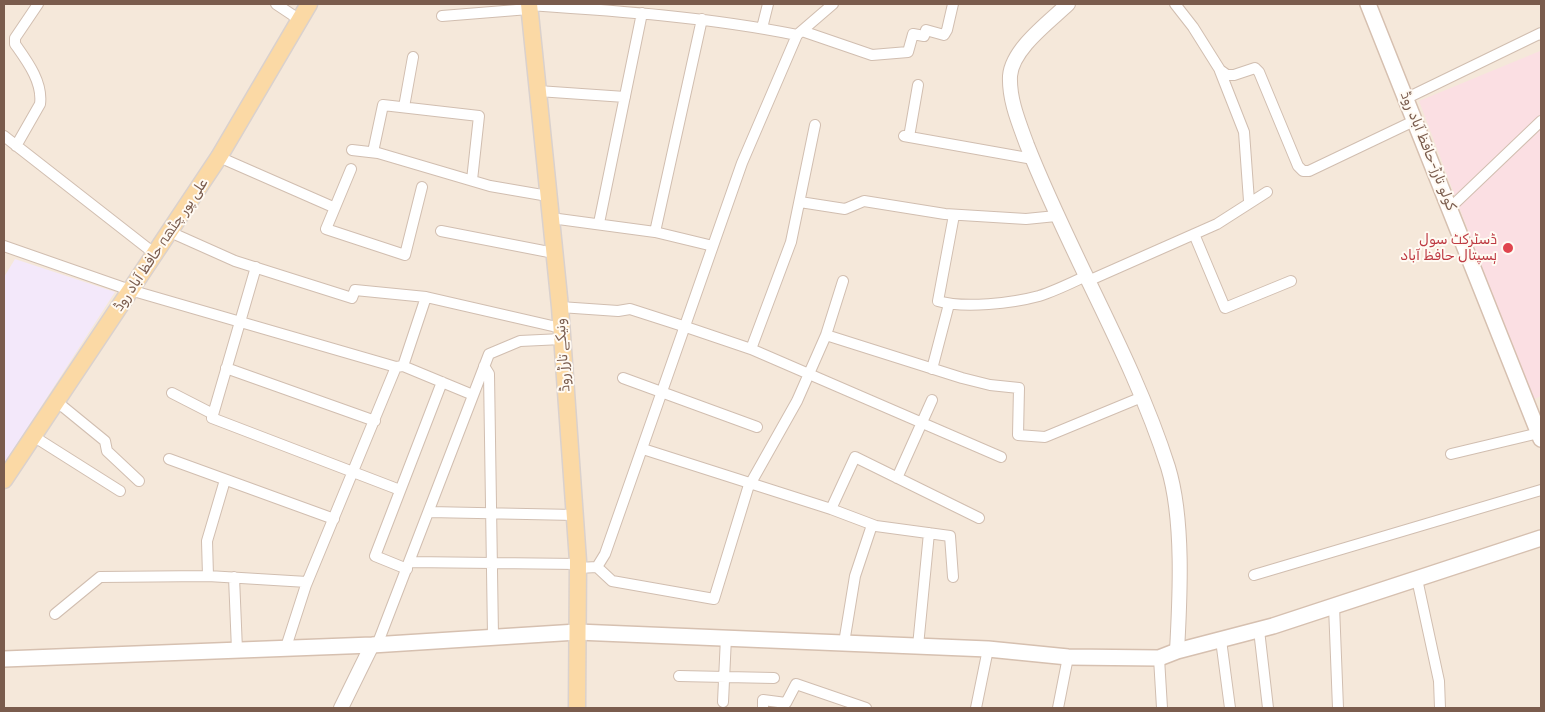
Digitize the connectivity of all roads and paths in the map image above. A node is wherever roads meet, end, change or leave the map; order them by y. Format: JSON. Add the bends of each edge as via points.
{"nodes":[{"id":1,"x":276,"y":4,"type":"edge"},
{"id":2,"x":309,"y":4,"type":"edge"},
{"id":3,"x":768,"y":4,"type":"edge"},
{"id":4,"x":833,"y":4,"type":"edge"},
{"id":5,"x":953,"y":4,"type":"edge"},
{"id":6,"x":1068,"y":4,"type":"edge"},
{"id":7,"x":1175,"y":4,"type":"edge"},
{"id":8,"x":1368,"y":4,"type":"edge"},
{"id":9,"x":33,"y":6,"type":"edge"},
{"id":10,"x":529,"y":6,"type":"edge"},
{"id":11,"x":610,"y":7,"type":"edge"},
{"id":12,"x":642,"y":13,"type":"junction"},
{"id":13,"x":442,"y":16,"type":"dead end"},
{"id":14,"x":702,"y":19,"type":"junction"},
{"id":15,"x":300,"y":20,"type":"junction"},
{"id":16,"x":762,"y":28,"type":"junction"},
{"id":17,"x":799,"y":33,"type":"junction"},
{"id":18,"x":1541,"y":35,"type":"edge"},
{"id":19,"x":413,"y":57,"type":"dead end"},
{"id":20,"x":1220,"y":70,"type":"junction"},
{"id":21,"x":918,"y":85,"type":"dead end"},
{"id":22,"x":538,"y":91,"type":"junction"},
{"id":23,"x":624,"y":98,"type":"junction"},
{"id":24,"x":1407,"y":98,"type":"junction"},
{"id":25,"x":404,"y":107,"type":"junction"},
{"id":26,"x":1416,"y":120,"type":"junction"},
{"id":27,"x":1541,"y":121,"type":"edge"},
{"id":28,"x":815,"y":125,"type":"dead end"},
{"id":29,"x":4,"y":136,"type":"edge"},
{"id":30,"x":16,"y":146,"type":"junction"},
{"id":31,"x":352,"y":150,"type":"dead end"},
{"id":32,"x":374,"y":152,"type":"junction"},
{"id":33,"x":219,"y":157,"type":"junction"},
{"id":34,"x":1033,"y":160,"type":"junction"},
{"id":35,"x":351,"y":169,"type":"dead end"},
{"id":36,"x":472,"y":180,"type":"junction"},
{"id":37,"x":422,"y":187,"type":"dead end"},
{"id":38,"x":1267,"y":192,"type":"dead end"},
{"id":39,"x":548,"y":196,"type":"junction"},
{"id":40,"x":1249,"y":201,"type":"junction"},
{"id":41,"x":800,"y":202,"type":"junction"},
{"id":42,"x":333,"y":207,"type":"junction"},
{"id":43,"x":1450,"y":208,"type":"junction"},
{"id":44,"x":954,"y":214,"type":"junction"},
{"id":45,"x":1056,"y":216,"type":"junction"},
{"id":46,"x":551,"y":218,"type":"junction"},
{"id":47,"x":599,"y":223,"type":"junction"},
{"id":48,"x":441,"y":231,"type":"dead end"},
{"id":49,"x":170,"y":232,"type":"junction"},
{"id":50,"x":655,"y":232,"type":"junction"},
{"id":51,"x":1194,"y":234,"type":"junction"},
{"id":52,"x":4,"y":246,"type":"edge"},
{"id":53,"x":713,"y":246,"type":"junction"},
{"id":54,"x":554,"y":253,"type":"junction"},
{"id":55,"x":155,"y":254,"type":"junction"},
{"id":56,"x":256,"y":267,"type":"junction"},
{"id":57,"x":1088,"y":279,"type":"junction"},
{"id":58,"x":843,"y":281,"type":"dead end"},
{"id":59,"x":1291,"y":282,"type":"dead end"},
{"id":60,"x":130,"y":290,"type":"junction"},
{"id":61,"x":426,"y":297,"type":"junction"},
{"id":62,"x":949,"y":304,"type":"junction"},
{"id":63,"x":560,"y":307,"type":"junction"},
{"id":64,"x":239,"y":322,"type":"junction"},
{"id":65,"x":686,"y":327,"type":"junction"},
{"id":66,"x":562,"y":333,"type":"junction"},
{"id":67,"x":826,"y":334,"type":"junction"},
{"id":68,"x":751,"y":349,"type":"junction"},
{"id":69,"x":484,"y":366,"type":"junction"},
{"id":70,"x":399,"y":367,"type":"junction"},
{"id":71,"x":226,"y":368,"type":"junction"},
{"id":72,"x":932,"y":369,"type":"junction"},
{"id":73,"x":809,"y":374,"type":"junction"},
{"id":74,"x":623,"y":378,"type":"dead end"},
{"id":75,"x":442,"y":382,"type":"junction"},
{"id":76,"x":664,"y":391,"type":"junction"},
{"id":77,"x":172,"y":393,"type":"dead end"},
{"id":78,"x":473,"y":395,"type":"junction"},
{"id":79,"x":1142,"y":396,"type":"junction"},
{"id":80,"x":932,"y":400,"type":"dead end"},
{"id":81,"x":56,"y":401,"type":"junction"},
{"id":82,"x":213,"y":414,"type":"junction"},
{"id":83,"x":375,"y":421,"type":"junction"},
{"id":84,"x":922,"y":424,"type":"junction"},
{"id":85,"x":757,"y":427,"type":"dead end"},
{"id":86,"x":33,"y":436,"type":"junction"},
{"id":87,"x":1540,"y":436,"type":"edge"},
{"id":88,"x":643,"y":449,"type":"junction"},
{"id":89,"x":1451,"y":454,"type":"dead end"},
{"id":90,"x":1001,"y":457,"type":"dead end"},
{"id":91,"x":169,"y":459,"type":"dead end"},
{"id":92,"x":354,"y":472,"type":"junction"},
{"id":93,"x":897,"y":478,"type":"junction"},
{"id":94,"x":4,"y":480,"type":"edge"},
{"id":95,"x":225,"y":480,"type":"junction"},
{"id":96,"x":138,"y":481,"type":"dead end"},
{"id":97,"x":751,"y":483,"type":"junction"},
{"id":98,"x":400,"y":490,"type":"junction"},
{"id":99,"x":1541,"y":490,"type":"edge"},
{"id":100,"x":120,"y":491,"type":"dead end"},
{"id":101,"x":831,"y":509,"type":"junction"},
{"id":102,"x":429,"y":512,"type":"junction"},
{"id":103,"x":491,"y":512,"type":"junction"},
{"id":104,"x":575,"y":514,"type":"junction"},
{"id":105,"x":979,"y":518,"type":"dead end"},
{"id":106,"x":334,"y":519,"type":"junction"},
{"id":107,"x":872,"y":525,"type":"junction"},
{"id":108,"x":929,"y":533,"type":"junction"},
{"id":109,"x":1541,"y":538,"type":"edge"},
{"id":110,"x":492,"y":564,"type":"junction"},
{"id":111,"x":409,"y":566,"type":"junction"},
{"id":112,"x":578,"y":566,"type":"junction"},
{"id":113,"x":597,"y":567,"type":"junction"},
{"id":114,"x":1254,"y":575,"type":"dead end"},
{"id":115,"x":208,"y":576,"type":"junction"},
{"id":116,"x":234,"y":577,"type":"junction"},
{"id":117,"x":953,"y":577,"type":"dead end"},
{"id":118,"x":1417,"y":579,"type":"junction"},
{"id":119,"x":307,"y":582,"type":"junction"},
{"id":120,"x":1334,"y":606,"type":"junction"},
{"id":121,"x":55,"y":614,"type":"dead end"},
{"id":122,"x":1259,"y":630,"type":"junction"},
{"id":123,"x":577,"y":632,"type":"junction"},
{"id":124,"x":493,"y":636,"type":"junction"},
{"id":125,"x":726,"y":637,"type":"junction"},
{"id":126,"x":1221,"y":640,"type":"junction"},
{"id":127,"x":844,"y":642,"type":"junction"},
{"id":128,"x":375,"y":645,"type":"junction"},
{"id":129,"x":918,"y":646,"type":"junction"},
{"id":130,"x":286,"y":648,"type":"junction"},
{"id":131,"x":988,"y":649,"type":"junction"},
{"id":132,"x":237,"y":650,"type":"junction"},
{"id":133,"x":1177,"y":651,"type":"junction"},
{"id":134,"x":1068,"y":657,"type":"junction"},
{"id":135,"x":1159,"y":658,"type":"junction"},
{"id":136,"x":4,"y":659,"type":"edge"},
{"id":137,"x":679,"y":676,"type":"dead end"},
{"id":138,"x":724,"y":677,"type":"junction"},
{"id":139,"x":774,"y":678,"type":"dead end"},
{"id":140,"x":723,"y":702,"type":"dead end"},
{"id":141,"x":849,"y":706,"type":"edge"},
{"id":142,"x":341,"y":708,"type":"edge"},
{"id":143,"x":577,"y":708,"type":"edge"},
{"id":144,"x":762,"y":708,"type":"edge"},
{"id":145,"x":866,"y":708,"type":"edge"},
{"id":146,"x":976,"y":708,"type":"edge"},
{"id":147,"x":1058,"y":708,"type":"edge"},
{"id":148,"x":1162,"y":708,"type":"edge"},
{"id":149,"x":1230,"y":708,"type":"edge"},
{"id":150,"x":1268,"y":708,"type":"edge"},
{"id":151,"x":1338,"y":708,"type":"edge"},
{"id":152,"x":1440,"y":708,"type":"edge"}],
"edges":[{"from":1,"to":15,"type":"street"},
{"from":2,"to":15,"type":"main road","name":"علی پور چٹھہ حافظ آباد روڈ"},
{"from":3,"to":16,"type":"street"},
{"from":4,"to":17,"type":"street"},
{"from":5,"to":17,"type":"street","via":[[944,35],[926,30],[924,36],[913,34],[908,52],[872,54]]},
{"from":6,"to":34,"type":"street","via":[[1021,50],[1010,75],[1012,98]]},
{"from":7,"to":20,"type":"street"},
{"from":8,"to":24,"type":"main road","name":"کولو تارڑ-حافظ آباد روڈ"},
{"from":9,"to":30,"type":"street","via":[[15,38],[15,44],[35,77],[41,98]]},
{"from":10,"to":11,"type":"street"},
{"from":10,"to":13,"type":"street"},
{"from":10,"to":22,"type":"main road","name":"ونیکے تارڑ روڈ"},
{"from":11,"to":12,"type":"street"},
{"from":12,"to":14,"type":"street"},
{"from":12,"to":23,"type":"street"},
{"from":14,"to":16,"type":"street"},
{"from":14,"to":50,"type":"street"},
{"from":15,"to":33,"type":"main road","name":"علی پور چٹھہ حافظ آباد روڈ"},
{"from":16,"to":17,"type":"street"},
{"from":17,"to":53,"type":"street","via":[[742,163]]},
{"from":18,"to":24,"type":"street","via":[[1515,44]]},
{"from":19,"to":25,"type":"street"},
{"from":20,"to":26,"type":"street","via":[[1227,75],[1255,68],[1259,72],[1302,171],[1309,171]]},
{"from":20,"to":40,"type":"street","via":[[1244,132]]},
{"from":21,"to":34,"type":"street","via":[[906,137]]},
{"from":22,"to":23,"type":"street"},
{"from":22,"to":39,"type":"main road","name":"ونیکے تارڑ روڈ"},
{"from":23,"to":47,"type":"street"},
{"from":24,"to":26,"type":"main road","name":"کولو تارڑ-حافظ آباد روڈ"},
{"from":25,"to":32,"type":"street","via":[[383,105]]},
{"from":25,"to":36,"type":"street","via":[[479,116]]},
{"from":26,"to":43,"type":"main road","name":"کولو تارڑ-حافظ آباد روڈ"},
{"from":27,"to":43,"type":"street"},
{"from":28,"to":41,"type":"street"},
{"from":29,"to":30,"type":"street"},
{"from":30,"to":55,"type":"street"},
{"from":31,"to":32,"type":"street"},
{"from":32,"to":36,"type":"street"},
{"from":33,"to":42,"type":"street"},
{"from":33,"to":49,"type":"main road","name":"علی پور چٹھہ حافظ آباد روڈ"},
{"from":34,"to":45,"type":"street"},
{"from":35,"to":42,"type":"street"},
{"from":36,"to":39,"type":"street"},
{"from":37,"to":42,"type":"street","via":[[405,255],[326,229]]},
{"from":38,"to":40,"type":"street"},
{"from":39,"to":46,"type":"main road","name":"ونیکے تارڑ روڈ"},
{"from":40,"to":51,"type":"street","via":[[1217,224]]},
{"from":41,"to":44,"type":"street","via":[[846,209],[864,201]]},
{"from":41,"to":68,"type":"street","via":[[790,242]]},
{"from":43,"to":87,"type":"main road","name":"کولو تارڑ-حافظ آباد روڈ"},
{"from":44,"to":45,"type":"street","via":[[1026,219]]},
{"from":44,"to":62,"type":"street","via":[[938,301]]},
{"from":45,"to":57,"type":"street"},
{"from":46,"to":47,"type":"street"},
{"from":46,"to":54,"type":"main road","name":"ونیکے تارڑ روڈ"},
{"from":47,"to":50,"type":"street"},
{"from":48,"to":54,"type":"street"},
{"from":49,"to":55,"type":"main road","name":"علی پور چٹھہ حافظ آباد روڈ"},
{"from":49,"to":56,"type":"street"},
{"from":50,"to":53,"type":"street"},
{"from":51,"to":57,"type":"street"},
{"from":51,"to":59,"type":"street","via":[[1225,308]]},
{"from":52,"to":60,"type":"street"},
{"from":53,"to":65,"type":"street"},
{"from":54,"to":63,"type":"main road","name":"ونیکے تارڑ روڈ"},
{"from":55,"to":60,"type":"main road","name":"علی پور چٹھہ حافظ آباد روڈ"},
{"from":56,"to":61,"type":"street","via":[[352,298],[355,290]]},
{"from":56,"to":64,"type":"street"},
{"from":57,"to":62,"type":"street","via":[[1039,296]]},
{"from":57,"to":79,"type":"street"},
{"from":58,"to":67,"type":"street"},
{"from":60,"to":64,"type":"street"},
{"from":60,"to":81,"type":"main road","name":"علی پور چٹھہ حافظ آباد روڈ"},
{"from":61,"to":66,"type":"street"},
{"from":61,"to":70,"type":"street"},
{"from":62,"to":72,"type":"street"},
{"from":63,"to":65,"type":"street","via":[[630,309]]},
{"from":63,"to":66,"type":"main road","name":"ونیکے تارڑ روڈ"},
{"from":64,"to":70,"type":"street"},
{"from":64,"to":71,"type":"street"},
{"from":65,"to":68,"type":"street"},
{"from":65,"to":76,"type":"street"},
{"from":66,"to":69,"type":"street","via":[[499,348],[489,354]]},
{"from":66,"to":104,"type":"main road","name":"ونیکے تارڑ روڈ"},
{"from":67,"to":72,"type":"street"},
{"from":67,"to":73,"type":"street"},
{"from":68,"to":73,"type":"street"},
{"from":69,"to":78,"type":"street"},
{"from":69,"to":103,"type":"street","via":[[489,374]]},
{"from":70,"to":75,"type":"street"},
{"from":70,"to":83,"type":"street"},
{"from":71,"to":82,"type":"street"},
{"from":71,"to":83,"type":"street"},
{"from":72,"to":79,"type":"street","via":[[990,385],[1019,388],[1018,435],[1045,437]]},
{"from":73,"to":84,"type":"street"},
{"from":73,"to":97,"type":"street"},
{"from":74,"to":76,"type":"street"},
{"from":75,"to":78,"type":"street"},
{"from":75,"to":98,"type":"street"},
{"from":76,"to":85,"type":"street"},
{"from":76,"to":88,"type":"street"},
{"from":77,"to":82,"type":"street"},
{"from":78,"to":102,"type":"street"},
{"from":79,"to":133,"type":"street","via":[[1169,469],[1175,506],[1180,590]]},
{"from":80,"to":84,"type":"street"},
{"from":81,"to":86,"type":"main road","name":"علی پور چٹھہ حافظ آباد روڈ"},
{"from":81,"to":96,"type":"street","via":[[105,440],[107,451]]},
{"from":82,"to":92,"type":"street","via":[[212,418]]},
{"from":83,"to":92,"type":"street"},
{"from":84,"to":90,"type":"street"},
{"from":84,"to":93,"type":"street"},
{"from":86,"to":94,"type":"main road","name":"علی پور چٹھہ حافظ آباد روڈ"},
{"from":86,"to":100,"type":"street"},
{"from":87,"to":89,"type":"street"},
{"from":88,"to":97,"type":"street"},
{"from":88,"to":113,"type":"street","via":[[605,554]]},
{"from":91,"to":95,"type":"street"},
{"from":92,"to":98,"type":"street"},
{"from":92,"to":106,"type":"street"},
{"from":93,"to":101,"type":"street","via":[[854,457]]},
{"from":93,"to":105,"type":"street"},
{"from":95,"to":106,"type":"street"},
{"from":95,"to":115,"type":"street","via":[[207,541]]},
{"from":97,"to":101,"type":"street"},
{"from":97,"to":113,"type":"street","via":[[714,599],[612,581]]},
{"from":98,"to":111,"type":"street","via":[[375,556]]},
{"from":99,"to":114,"type":"street"},
{"from":101,"to":107,"type":"street"},
{"from":102,"to":103,"type":"street"},
{"from":102,"to":111,"type":"street"},
{"from":103,"to":104,"type":"street"},
{"from":103,"to":110,"type":"street"},
{"from":104,"to":112,"type":"main road","name":"ونیکے تارڑ روڈ"},
{"from":106,"to":119,"type":"street"},
{"from":107,"to":108,"type":"street"},
{"from":107,"to":127,"type":"street","via":[[855,576]]},
{"from":108,"to":117,"type":"street","via":[[950,536]]},
{"from":108,"to":129,"type":"street"},
{"from":109,"to":118,"type":"main road"},
{"from":110,"to":111,"type":"street"},
{"from":110,"to":112,"type":"street"},
{"from":110,"to":124,"type":"street"},
{"from":111,"to":128,"type":"street"},
{"from":112,"to":113,"type":"street"},
{"from":112,"to":123,"type":"main road","name":"ونیکے تارڑ روڈ"},
{"from":115,"to":116,"type":"street"},
{"from":115,"to":121,"type":"street","via":[[100,578]]},
{"from":116,"to":119,"type":"street"},
{"from":116,"to":132,"type":"street"},
{"from":118,"to":120,"type":"main road"},
{"from":118,"to":152,"type":"street","via":[[1438,681]]},
{"from":119,"to":130,"type":"street"},
{"from":120,"to":122,"type":"main road"},
{"from":120,"to":151,"type":"street"},
{"from":122,"to":126,"type":"main road"},
{"from":122,"to":150,"type":"street"},
{"from":123,"to":124,"type":"main road"},
{"from":123,"to":125,"type":"main road"},
{"from":123,"to":143,"type":"main road","name":"ونیکے تارڑ روڈ"},
{"from":124,"to":128,"type":"main road"},
{"from":125,"to":127,"type":"main road"},
{"from":125,"to":138,"type":"street"},
{"from":126,"to":133,"type":"main road"},
{"from":126,"to":149,"type":"street"},
{"from":127,"to":129,"type":"main road"},
{"from":128,"to":130,"type":"main road"},
{"from":128,"to":142,"type":"street"},
{"from":129,"to":131,"type":"main road"},
{"from":130,"to":132,"type":"main road"},
{"from":131,"to":134,"type":"main road"},
{"from":131,"to":146,"type":"street"},
{"from":132,"to":136,"type":"main road"},
{"from":133,"to":135,"type":"main road"},
{"from":134,"to":135,"type":"main road"},
{"from":134,"to":147,"type":"street"},
{"from":135,"to":148,"type":"street"},
{"from":137,"to":138,"type":"street"},
{"from":138,"to":139,"type":"street"},
{"from":138,"to":140,"type":"street"},
{"from":141,"to":144,"type":"street","via":[[796,684],[786,702],[763,700]]},
{"from":141,"to":145,"type":"street"}]}
